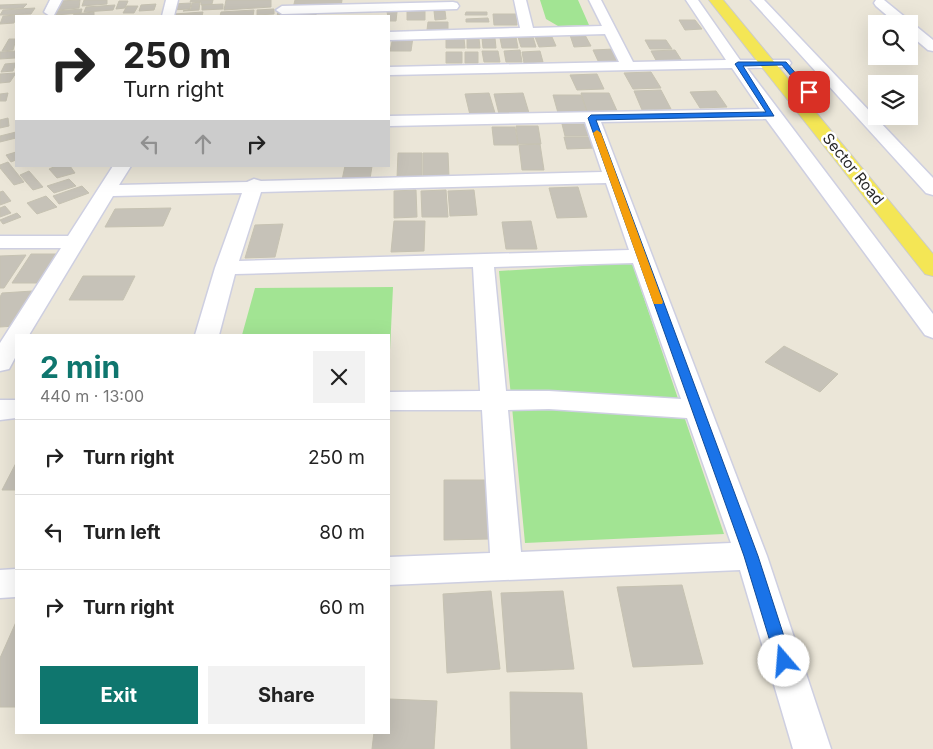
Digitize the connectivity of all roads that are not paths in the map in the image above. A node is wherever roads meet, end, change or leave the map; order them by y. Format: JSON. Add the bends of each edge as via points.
{"nodes":[{"id":1,"x":56,"y":0,"type":"edge"},
{"id":2,"x":172,"y":0,"type":"edge"},
{"id":3,"x":520,"y":0,"type":"edge"},
{"id":4,"x":595,"y":0,"type":"edge"},
{"id":5,"x":692,"y":0,"type":"edge"},
{"id":6,"x":716,"y":0,"type":"edge"},
{"id":7,"x":730,"y":0,"type":"edge"},
{"id":8,"x":757,"y":0,"type":"edge"},
{"id":9,"x":880,"y":3,"type":"dead end"},
{"id":10,"x":348,"y":4,"type":"edge"},
{"id":11,"x":282,"y":10,"type":"dead end"},
{"id":12,"x":50,"y":12,"type":"dead end"},
{"id":13,"x":168,"y":15,"type":"edge"},
{"id":14,"x":894,"y":15,"type":"edge"},
{"id":15,"x":453,"y":16,"type":"edge"},
{"id":16,"x":918,"y":28,"type":"edge"},
{"id":17,"x":933,"y":29,"type":"edge"},
{"id":18,"x":610,"y":30,"type":"junction"},
{"id":19,"x":527,"y":32,"type":"junction"},
{"id":20,"x":918,"y":34,"type":"edge"},
{"id":21,"x":390,"y":36,"type":"edge"},
{"id":22,"x":933,"y":47,"type":"edge"},
{"id":23,"x":776,"y":63,"type":"junction"},
{"id":24,"x":738,"y":64,"type":"junction"},
{"id":25,"x":628,"y":66,"type":"junction"},
{"id":26,"x":390,"y":71,"type":"edge"},
{"id":27,"x":771,"y":114,"type":"junction"},
{"id":28,"x":591,"y":118,"type":"junction"},
{"id":29,"x":390,"y":121,"type":"edge"},
{"id":30,"x":121,"y":167,"type":"edge"},
{"id":31,"x":325,"y":175,"type":"edge"},
{"id":32,"x":613,"y":177,"type":"junction"},
{"id":33,"x":883,"y":180,"type":"dead end"},
{"id":34,"x":254,"y":185,"type":"junction"},
{"id":35,"x":933,"y":189,"type":"edge"},
{"id":36,"x":108,"y":191,"type":"junction"},
{"id":37,"x":0,"y":242,"type":"edge"},
{"id":38,"x":76,"y":242,"type":"junction"},
{"id":39,"x":641,"y":256,"type":"junction"},
{"id":40,"x":483,"y":262,"type":"junction"},
{"id":41,"x":226,"y":268,"type":"junction"},
{"id":42,"x":933,"y":269,"type":"edge"},
{"id":43,"x":933,"y":330,"type":"edge"},
{"id":44,"x":16,"y":334,"type":"edge"},
{"id":45,"x":207,"y":334,"type":"edge"},
{"id":46,"x":494,"y":400,"type":"junction"},
{"id":47,"x":390,"y":401,"type":"edge"},
{"id":48,"x":0,"y":410,"type":"edge"},
{"id":49,"x":15,"y":410,"type":"edge"},
{"id":50,"x":697,"y":410,"type":"junction"},
{"id":51,"x":751,"y":556,"type":"junction"},
{"id":52,"x":508,"y":567,"type":"junction"},
{"id":53,"x":390,"y":571,"type":"edge"},
{"id":54,"x":15,"y":583,"type":"edge"},
{"id":55,"x":0,"y":584,"type":"edge"},
{"id":56,"x":812,"y":749,"type":"edge"}],
"edges":[{"from":1,"to":12,"type":"street"},
{"from":2,"to":13,"type":"street"},
{"from":3,"to":19,"type":"street"},
{"from":4,"to":18,"type":"street"},
{"from":5,"to":24,"type":"street"},
{"from":6,"to":23,"type":"main road","name":"Sector Road"},
{"from":7,"to":23,"type":"main road","name":"Sector Road"},
{"from":8,"to":35,"type":"street"},
{"from":9,"to":14,"type":"street"},
{"from":10,"to":11,"type":"street"},
{"from":10,"to":15,"type":"street"},
{"from":15,"to":19,"type":"street"},
{"from":15,"to":21,"type":"street"},
{"from":16,"to":17,"type":"street"},
{"from":18,"to":19,"type":"street"},
{"from":18,"to":25,"type":"street"},
{"from":20,"to":22,"type":"street"},
{"from":23,"to":24,"type":"street"},
{"from":23,"to":33,"type":"main road","name":"Sector Road"},
{"from":23,"to":42,"type":"main road","name":"Sector Road"},
{"from":24,"to":25,"type":"street"},
{"from":24,"to":27,"type":"street"},
{"from":25,"to":26,"type":"street"},
{"from":27,"to":28,"type":"street"},
{"from":27,"to":43,"type":"street"},
{"from":28,"to":29,"type":"street"},
{"from":28,"to":32,"type":"street"},
{"from":30,"to":36,"type":"street"},
{"from":31,"to":32,"type":"street"},
{"from":31,"to":34,"type":"street"},
{"from":32,"to":39,"type":"street"},
{"from":34,"to":36,"type":"street"},
{"from":34,"to":41,"type":"street"},
{"from":36,"to":38,"type":"street"},
{"from":37,"to":38,"type":"street"},
{"from":38,"to":44,"type":"street"},
{"from":39,"to":40,"type":"street"},
{"from":39,"to":50,"type":"street"},
{"from":40,"to":41,"type":"street"},
{"from":40,"to":46,"type":"street"},
{"from":41,"to":45,"type":"street"},
{"from":46,"to":47,"type":"street"},
{"from":46,"to":50,"type":"street","via":[[549,400]]},
{"from":46,"to":52,"type":"street"},
{"from":48,"to":49,"type":"street"},
{"from":50,"to":51,"type":"street"},
{"from":51,"to":52,"type":"street"},
{"from":51,"to":56,"type":"street"},
{"from":52,"to":53,"type":"street"},
{"from":54,"to":55,"type":"street"}]}
